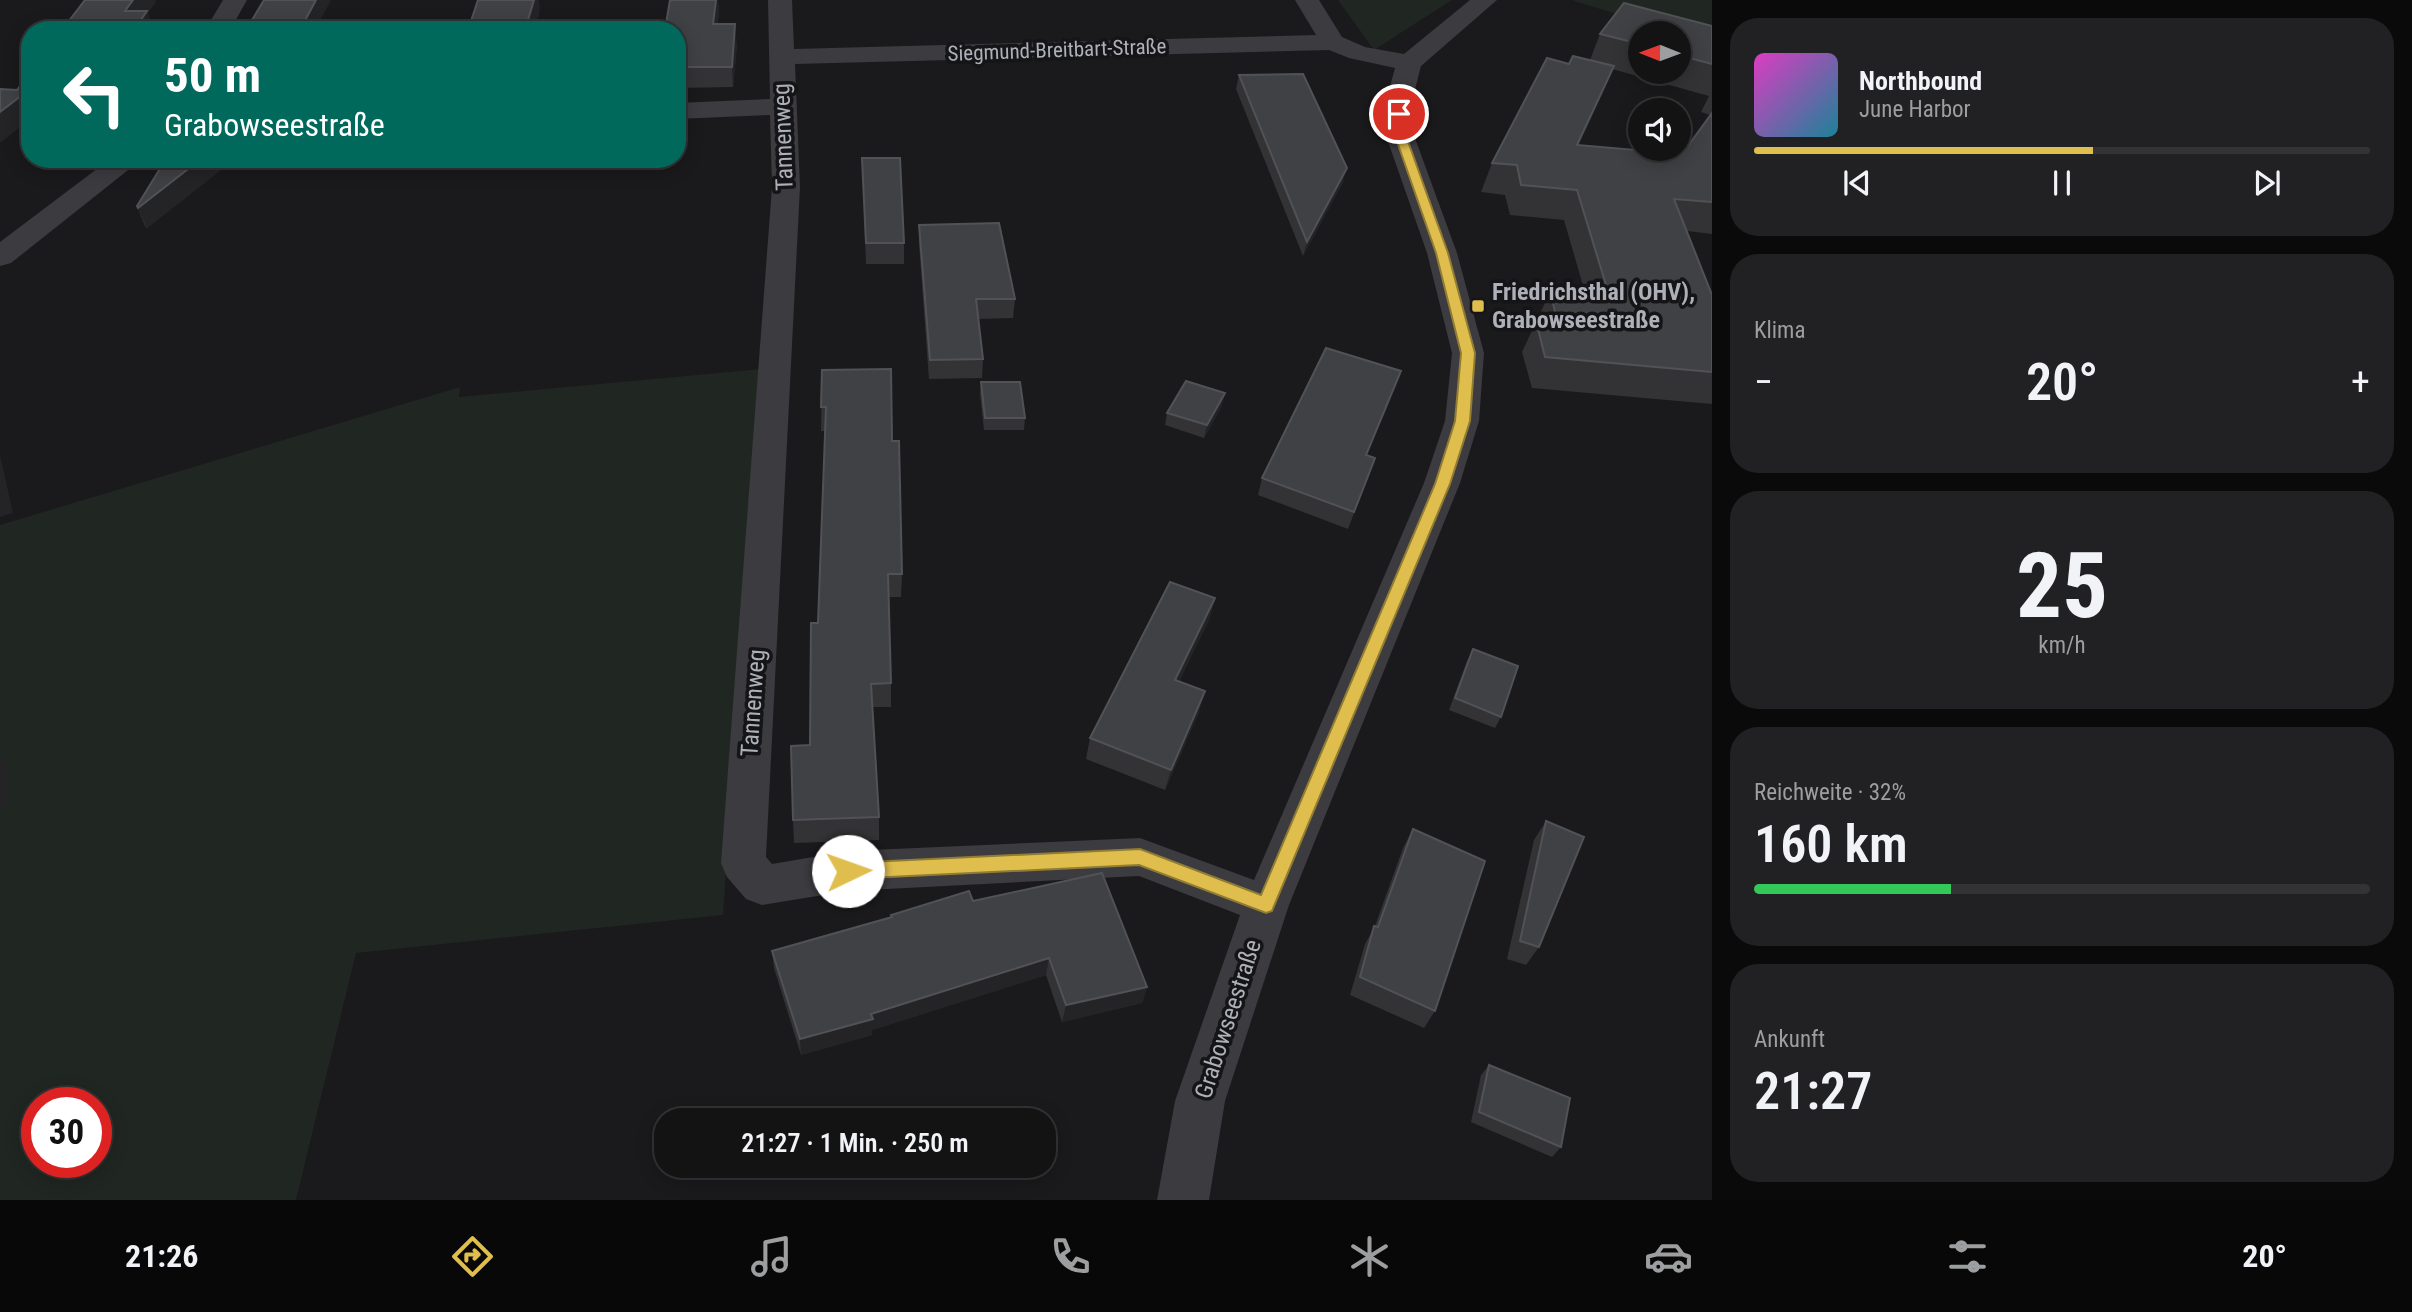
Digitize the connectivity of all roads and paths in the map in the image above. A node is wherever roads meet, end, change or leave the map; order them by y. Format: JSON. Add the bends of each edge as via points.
{"nodes":[{"id":1,"x":235,"y":0,"type":"edge"},
{"id":2,"x":780,"y":0,"type":"edge"},
{"id":3,"x":1307,"y":0,"type":"edge"},
{"id":4,"x":1485,"y":0,"type":"edge"},
{"id":5,"x":222,"y":21,"type":"edge"},
{"id":6,"x":1334,"y":42,"type":"junction"},
{"id":7,"x":781,"y":57,"type":"junction"},
{"id":8,"x":1409,"y":63,"type":"junction"},
{"id":9,"x":782,"y":106,"type":"junction"},
{"id":10,"x":686,"y":111,"type":"edge"},
{"id":11,"x":116,"y":168,"type":"edge"},
{"id":12,"x":0,"y":257,"type":"edge"},
{"id":13,"x":1266,"y":905,"type":"junction"},
{"id":14,"x":1183,"y":1200,"type":"edge"}],
"edges":[{"from":1,"to":5,"type":"street"},
{"from":2,"to":7,"type":"street","name":"Tannenweg"},
{"from":3,"to":6,"type":"street"},
{"from":4,"to":8,"type":"street"},
{"from":6,"to":7,"type":"street","name":"Siegmund-Breitbart-Straße"},
{"from":6,"to":8,"type":"street","via":[[1358,53]]},
{"from":7,"to":9,"type":"street","name":"Tannenweg"},
{"from":8,"to":13,"type":"street","name":"Grabowseestraße","via":[[1398,130],[1442,253],[1468,353],[1462,421],[1442,484]]},
{"from":9,"to":10,"type":"street"},
{"from":9,"to":13,"type":"street","name":"Tannenweg","via":[[786,187],[743,863],[762,885],[848,871],[1140,857]]},
{"from":11,"to":12,"type":"street"},
{"from":13,"to":14,"type":"street","name":"Grabowseestraße","via":[[1200,1101]]}]}
